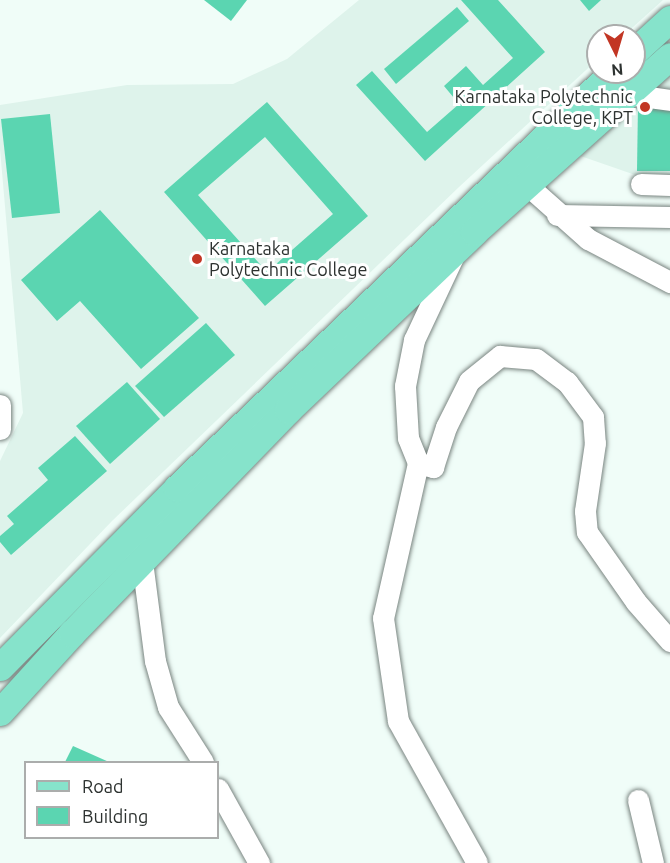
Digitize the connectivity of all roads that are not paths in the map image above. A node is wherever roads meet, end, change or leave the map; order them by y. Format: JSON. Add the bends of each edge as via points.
{"nodes":[{"id":1,"x":670,"y":19,"type":"edge"},
{"id":2,"x":646,"y":41,"type":"edge"},
{"id":3,"x":670,"y":56,"type":"edge"},
{"id":4,"x":646,"y":69,"type":"edge"},
{"id":5,"x":619,"y":84,"type":"edge"},
{"id":6,"x":619,"y":84,"type":"edge"},
{"id":7,"x":623,"y":84,"type":"edge"},
{"id":8,"x":670,"y":100,"type":"edge"},
{"id":9,"x":526,"y":184,"type":"junction"},
{"id":10,"x":641,"y":184,"type":"dead end"},
{"id":11,"x":670,"y":185,"type":"edge"},
{"id":12,"x":557,"y":215,"type":"junction"},
{"id":13,"x":670,"y":217,"type":"edge"},
{"id":14,"x":464,"y":232,"type":"junction"},
{"id":15,"x":670,"y":282,"type":"edge"},
{"id":16,"x":0,"y":405,"type":"edge"},
{"id":17,"x":0,"y":429,"type":"edge"},
{"id":18,"x":418,"y":462,"type":"junction"},
{"id":19,"x":142,"y":561,"type":"junction"},
{"id":20,"x":670,"y":641,"type":"edge"},
{"id":21,"x":0,"y":667,"type":"edge"},
{"id":22,"x":0,"y":712,"type":"edge"},
{"id":23,"x":202,"y":761,"type":"edge"},
{"id":24,"x":219,"y":791,"type":"edge"},
{"id":25,"x":638,"y":800,"type":"dead end"},
{"id":26,"x":259,"y":863,"type":"edge"},
{"id":27,"x":477,"y":863,"type":"edge"},
{"id":28,"x":653,"y":863,"type":"edge"}],
"edges":[{"from":1,"to":2,"type":"main road"},
{"from":3,"to":4,"type":"main road"},
{"from":5,"to":9,"type":"main road"},
{"from":6,"to":14,"type":"main road"},
{"from":7,"to":8,"type":"street"},
{"from":9,"to":12,"type":"street"},
{"from":9,"to":14,"type":"main road"},
{"from":10,"to":11,"type":"street"},
{"from":12,"to":13,"type":"street"},
{"from":12,"to":15,"type":"street","via":[[588,239]]},
{"from":14,"to":18,"type":"street","via":[[414,340],[405,386],[408,438]]},
{"from":14,"to":19,"type":"main road"},
{"from":14,"to":21,"type":"main road","via":[[177,488]]},
{"from":16,"to":17,"type":"street"},
{"from":18,"to":20,"type":"street","via":[[433,467],[446,427],[469,381],[500,356],[536,359],[567,382],[593,417],[595,443],[585,511],[587,532],[636,602]]},
{"from":18,"to":27,"type":"street","via":[[383,618],[398,721]]},
{"from":19,"to":22,"type":"main road"},
{"from":19,"to":23,"type":"street","via":[[155,661],[168,707]]},
{"from":24,"to":26,"type":"street"},
{"from":25,"to":28,"type":"street"}]}
